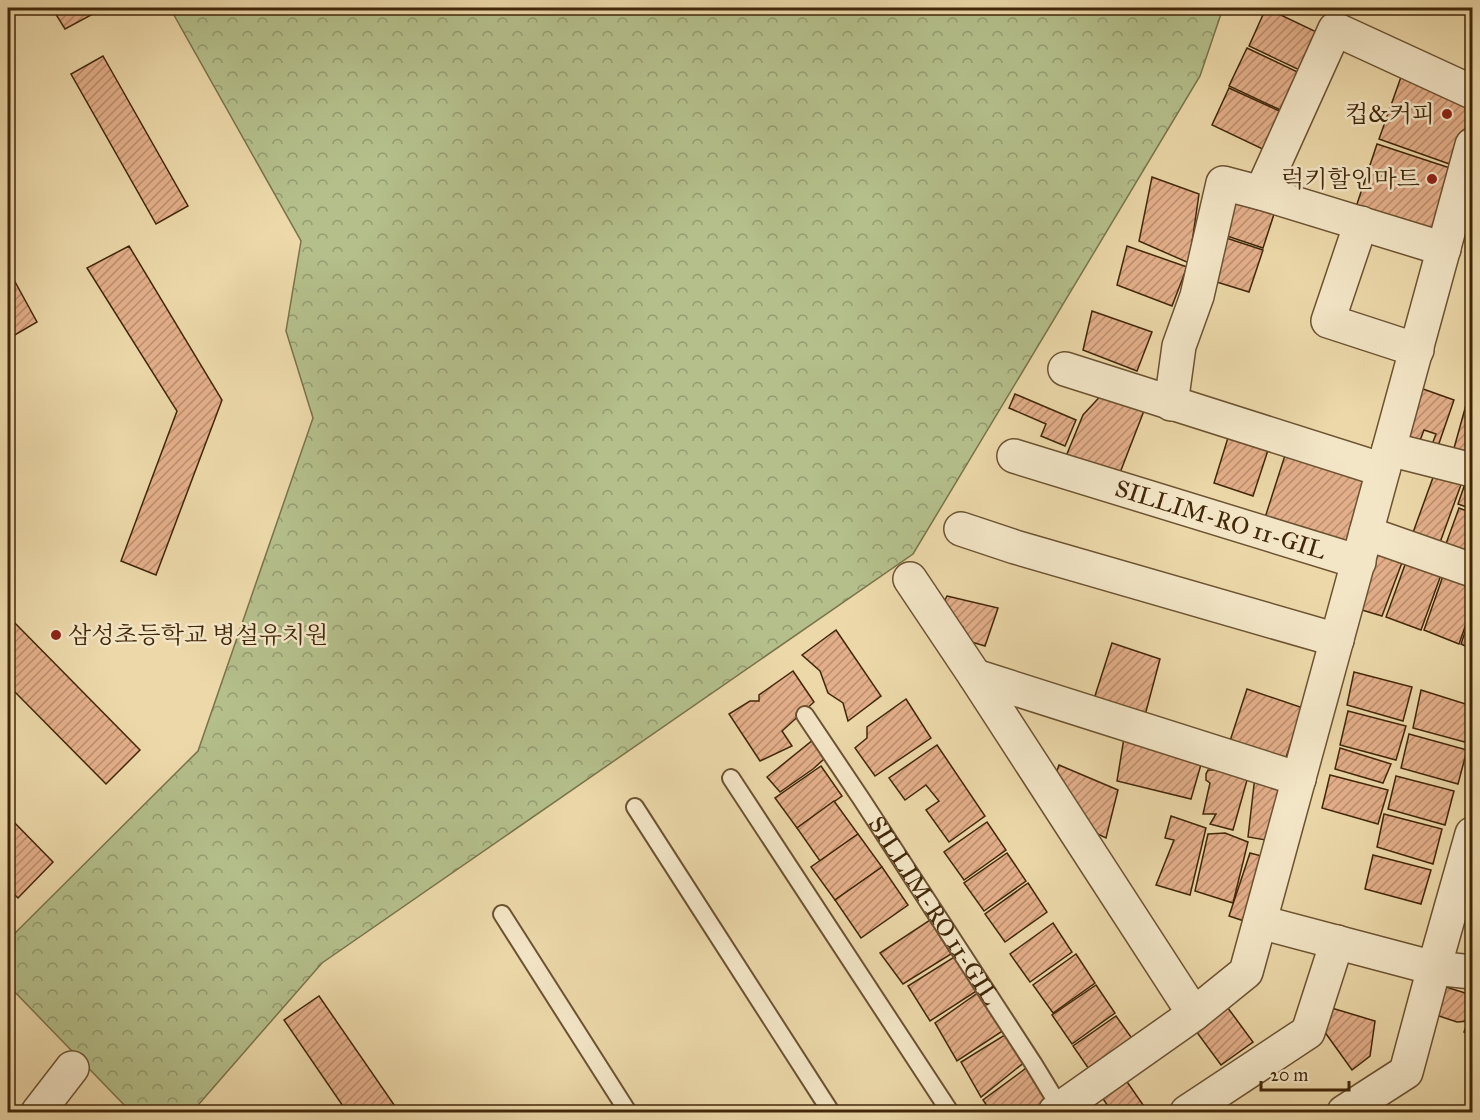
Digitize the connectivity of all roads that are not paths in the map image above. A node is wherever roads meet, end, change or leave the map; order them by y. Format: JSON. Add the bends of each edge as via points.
{"nodes":[{"id":1,"x":1473,"y":92,"type":"edge"},
{"id":2,"x":1473,"y":145,"type":"edge"},
{"id":3,"x":1261,"y":193,"type":"junction"},
{"id":4,"x":1361,"y":223,"type":"junction"},
{"id":5,"x":1455,"y":241,"type":"edge"},
{"id":6,"x":1417,"y":350,"type":"junction"},
{"id":7,"x":1065,"y":369,"type":"dead end"},
{"id":8,"x":1171,"y":404,"type":"junction"},
{"id":9,"x":1014,"y":456,"type":"dead end"},
{"id":10,"x":1386,"y":460,"type":"junction"},
{"id":11,"x":1473,"y":470,"type":"edge"},
{"id":12,"x":961,"y":529,"type":"dead end"},
{"id":13,"x":1362,"y":548,"type":"junction"},
{"id":14,"x":1473,"y":570,"type":"edge"},
{"id":15,"x":910,"y":579,"type":"dead end"},
{"id":16,"x":1337,"y":640,"type":"junction"},
{"id":17,"x":975,"y":676,"type":"junction"},
{"id":18,"x":805,"y":715,"type":"dead end"},
{"id":19,"x":731,"y":778,"type":"dead end"},
{"id":20,"x":1299,"y":779,"type":"junction"},
{"id":21,"x":635,"y":807,"type":"dead end"},
{"id":22,"x":1473,"y":834,"type":"edge"},
{"id":23,"x":502,"y":914,"type":"dead end"},
{"id":24,"x":1260,"y":922,"type":"junction"},
{"id":25,"x":1337,"y":942,"type":"junction"},
{"id":26,"x":1434,"y":968,"type":"junction"},
{"id":27,"x":1473,"y":972,"type":"edge"},
{"id":28,"x":1194,"y":1014,"type":"junction"},
{"id":29,"x":72,"y":1068,"type":"dead end"},
{"id":30,"x":1058,"y":1111,"type":"edge"},
{"id":31,"x":38,"y":1113,"type":"edge"},
{"id":32,"x":628,"y":1113,"type":"edge"},
{"id":33,"x":831,"y":1113,"type":"edge"},
{"id":34,"x":950,"y":1113,"type":"edge"},
{"id":35,"x":1186,"y":1113,"type":"edge"},
{"id":36,"x":1344,"y":1113,"type":"edge"}],
"edges":[{"from":1,"to":3,"type":"street","via":[[1335,29]]},
{"from":2,"to":5,"type":"street","name":"SILLIM-RO 11-GIL"},
{"from":3,"to":4,"type":"street"},
{"from":3,"to":8,"type":"street","via":[[1223,183],[1197,296],[1179,346]]},
{"from":4,"to":5,"type":"street"},
{"from":4,"to":6,"type":"street","via":[[1329,321]]},
{"from":5,"to":6,"type":"street","name":"SILLIM-RO 11-GIL"},
{"from":6,"to":10,"type":"street","name":"SILLIM-RO 11-GIL"},
{"from":7,"to":8,"type":"street"},
{"from":8,"to":10,"type":"street"},
{"from":9,"to":13,"type":"street","name":"SILLIM-RO 11-GIL"},
{"from":10,"to":11,"type":"street"},
{"from":10,"to":13,"type":"street","name":"SILLIM-RO 11-GIL"},
{"from":12,"to":16,"type":"street"},
{"from":13,"to":14,"type":"street"},
{"from":13,"to":16,"type":"street","name":"SILLIM-RO 11-GIL"},
{"from":15,"to":17,"type":"street"},
{"from":16,"to":20,"type":"street","name":"SILLIM-RO 11-GIL"},
{"from":17,"to":20,"type":"street"},
{"from":17,"to":28,"type":"street"},
{"from":18,"to":30,"type":"lane","name":"SILLIM-RO 11-GIL","via":[[1033,1063]]},
{"from":19,"to":34,"type":"lane"},
{"from":20,"to":24,"type":"street","name":"SILLIM-RO 11-GIL"},
{"from":21,"to":33,"type":"lane"},
{"from":22,"to":26,"type":"street"},
{"from":23,"to":32,"type":"lane"},
{"from":24,"to":25,"type":"street"},
{"from":24,"to":28,"type":"street","name":"SILLIM-RO 11-GIL","via":[[1246,972]]},
{"from":25,"to":26,"type":"street"},
{"from":25,"to":35,"type":"street","via":[[1308,1032]]},
{"from":26,"to":27,"type":"street"},
{"from":26,"to":36,"type":"street","via":[[1406,1071]]},
{"from":28,"to":30,"type":"street","name":"SILLIM-RO 11-GIL"},
{"from":29,"to":31,"type":"street"}]}
